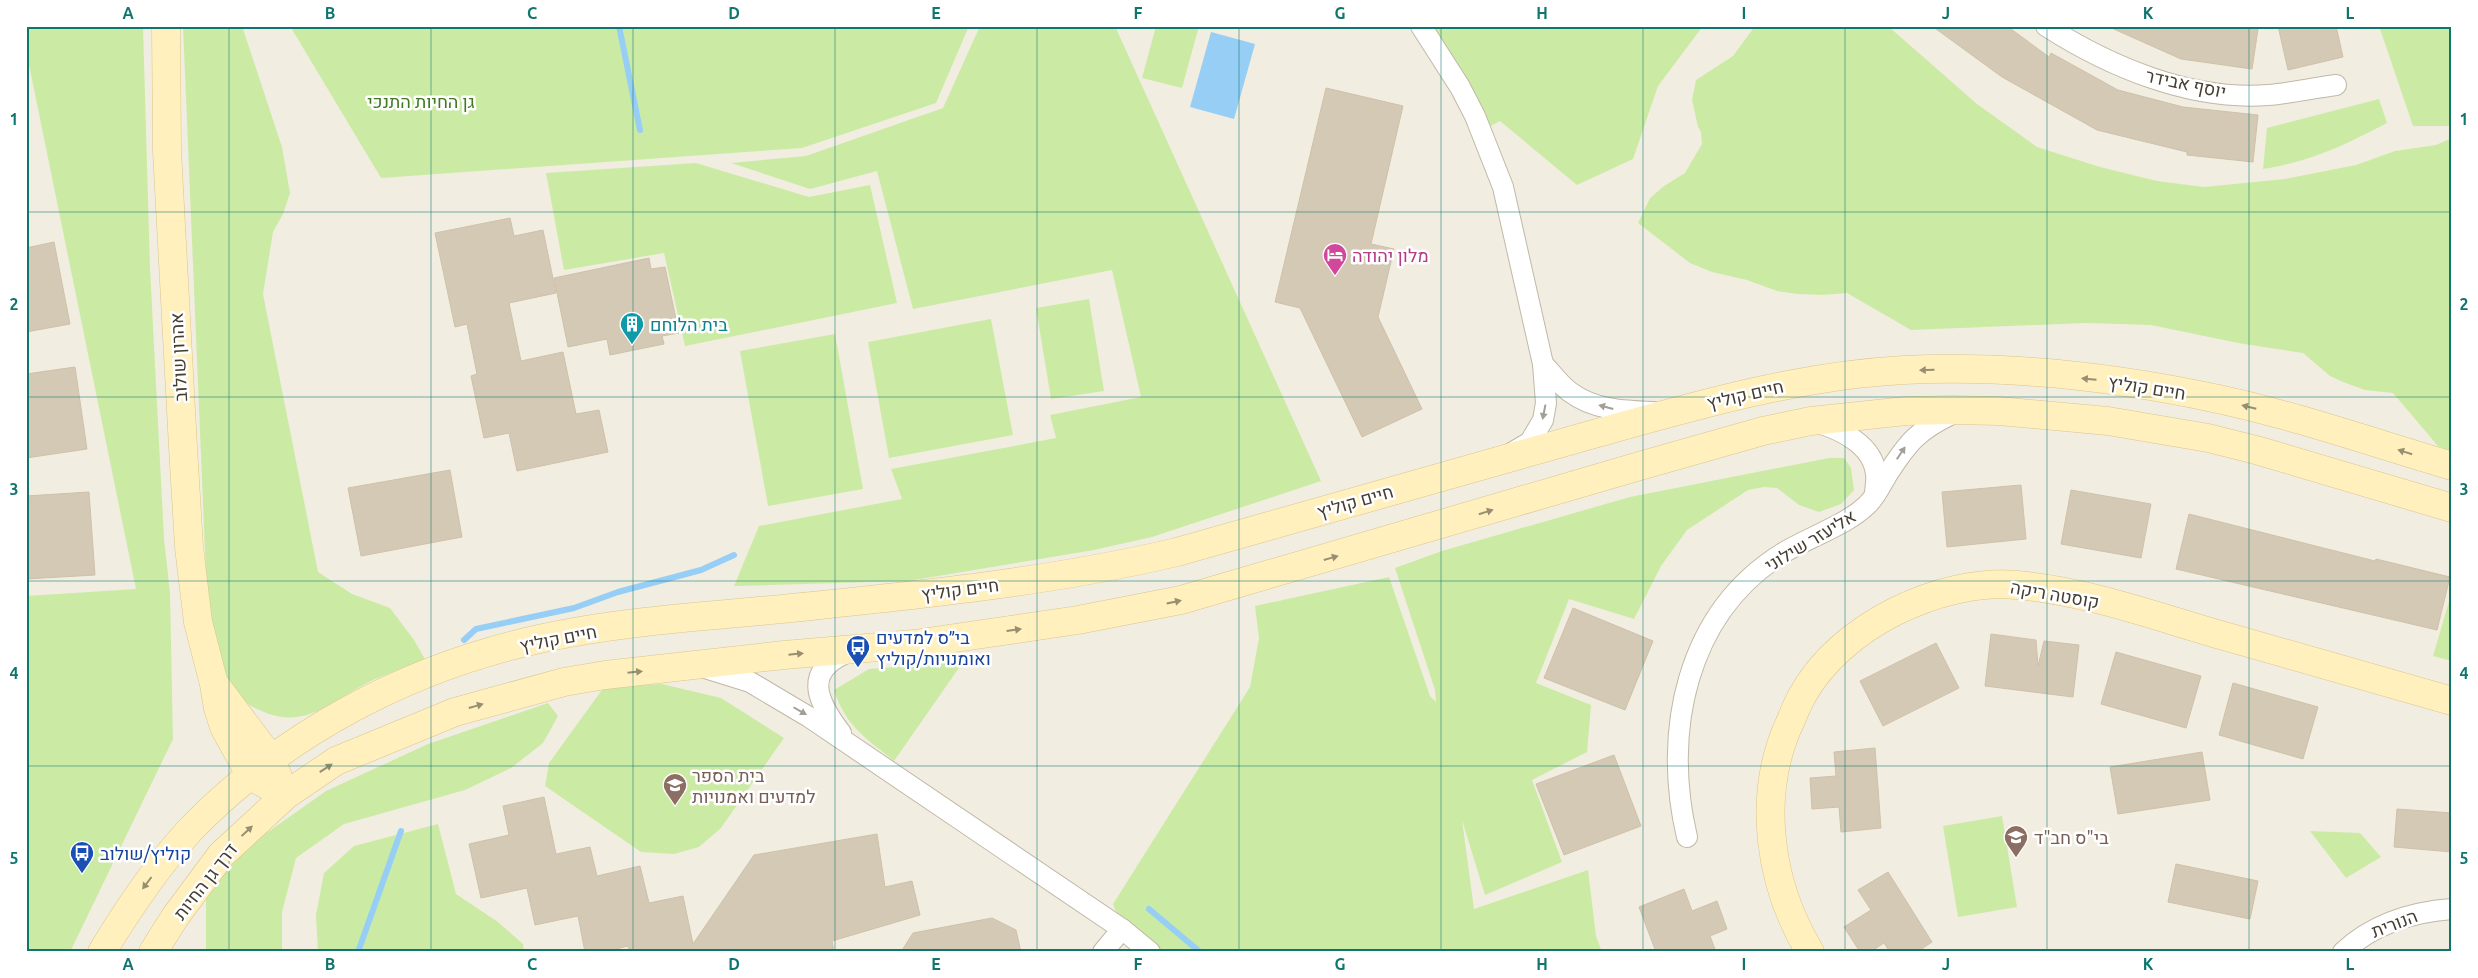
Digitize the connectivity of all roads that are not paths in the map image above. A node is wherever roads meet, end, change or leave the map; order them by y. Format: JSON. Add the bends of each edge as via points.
{"nodes":[{"id":1,"x":166,"y":26,"type":"edge"},
{"id":2,"x":1421,"y":26,"type":"edge"},
{"id":3,"x":2046,"y":26,"type":"edge"},
{"id":4,"x":2336,"y":85,"type":"dead end"},
{"id":5,"x":1543,"y":364,"type":"junction"},
{"id":6,"x":1960,"y":410,"type":"junction"},
{"id":7,"x":1672,"y":412,"type":"junction"},
{"id":8,"x":1811,"y":421,"type":"junction"},
{"id":9,"x":1494,"y":462,"type":"junction"},
{"id":10,"x":2452,"y":466,"type":"edge"},
{"id":11,"x":1875,"y":494,"type":"junction"},
{"id":12,"x":2452,"y":508,"type":"edge"},
{"id":13,"x":862,"y":648,"type":"junction"},
{"id":14,"x":691,"y":666,"type":"junction"},
{"id":15,"x":2452,"y":701,"type":"edge"},
{"id":16,"x":233,"y":723,"type":"junction"},
{"id":17,"x":319,"y":727,"type":"junction"},
{"id":18,"x":848,"y":743,"type":"junction"},
{"id":19,"x":261,"y":768,"type":"junction"},
{"id":20,"x":286,"y":795,"type":"junction"},
{"id":21,"x":214,"y":807,"type":"junction"},
{"id":22,"x":1687,"y":837,"type":"dead end"},
{"id":23,"x":2452,"y":909,"type":"edge"},
{"id":24,"x":1122,"y":929,"type":"junction"},
{"id":25,"x":102,"y":952,"type":"edge"},
{"id":26,"x":153,"y":952,"type":"edge"},
{"id":27,"x":1104,"y":952,"type":"edge"},
{"id":28,"x":1150,"y":952,"type":"edge"},
{"id":29,"x":1810,"y":952,"type":"edge"},
{"id":30,"x":2343,"y":952,"type":"edge"}],
"edges":[{"from":1,"to":16,"type":"main road","name":"אהרון שולוב","via":[[167,151],[189,537],[200,632],[218,708]]},
{"from":2,"to":5,"type":"street","via":[[1475,116],[1503,187]]},
{"from":3,"to":4,"type":"street","name":"יוסף אבידר","via":[[2108,61],[2189,88],[2226,94],[2267,95]]},
{"from":7,"to":5,"type":"street","one_way":true,"via":[[1623,411],[1588,401],[1569,392]]},
{"from":5,"to":9,"type":"street","one_way":true,"via":[[1546,403],[1538,431],[1530,442]]},
{"from":6,"to":8,"type":"main road","via":[[1906,411]]},
{"from":11,"to":6,"type":"street","name":"אליעזר שילוני","one_way":true,"via":[[1910,441],[1929,425]]},
{"from":6,"to":12,"type":"main road","via":[[2108,421],[2208,438]]},
{"from":7,"to":9,"type":"main road","name":"חיים קוליץ"},
{"from":10,"to":7,"type":"main road","name":"חיים קוליץ","one_way":true,"via":[[2217,399],[2113,381],[2002,371],[1904,370],[1812,380]]},
{"from":8,"to":11,"type":"street","via":[[1832,426],[1864,448],[1873,461]]},
{"from":13,"to":8,"type":"main road","one_way":true,"via":[[1020,629],[1181,600],[1643,465]]},
{"from":9,"to":17,"type":"main road","name":"חיים קוליץ","via":[[1121,565],[1046,578],[652,622],[539,639],[424,675],[367,699]]},
{"from":11,"to":22,"type":"street","name":"אליעזר שילוני","via":[[1855,513],[1783,552],[1760,569],[1733,596],[1712,627],[1696,657],[1684,691],[1678,727],[1679,805]]},
{"from":14,"to":13,"type":"main road","one_way":true},
{"from":13,"to":18,"type":"street","via":[[837,658],[820,673],[816,683],[822,704]]},
{"from":14,"to":18,"type":"street","one_way":true,"via":[[750,682]]},
{"from":20,"to":14,"type":"main road","one_way":true,"via":[[336,761],[455,712],[564,682],[606,674]]},
{"from":15,"to":29,"type":"main road","name":"קוסטה ריקה","via":[[2121,606],[2049,590],[1990,585],[1964,587],[1930,596],[1865,628],[1828,662],[1803,694],[1783,737],[1774,770],[1770,830],[1786,901]]},
{"from":16,"to":17,"type":"main road","via":[[279,736],[300,734]]},
{"from":16,"to":19,"type":"main road","name":"אהרון שולוב"},
{"from":16,"to":21,"type":"main road","via":[[224,791]]},
{"from":17,"to":19,"type":"main road","name":"חיים קוליץ"},
{"from":18,"to":24,"type":"street"},
{"from":19,"to":20,"type":"main road","name":"אהרון שולוב"},
{"from":19,"to":21,"type":"main road"},
{"from":26,"to":20,"type":"main road","name":"דרך גן החיות","one_way":true,"via":[[221,854]]},
{"from":21,"to":25,"type":"main road","one_way":true,"via":[[164,861],[127,910]]},
{"from":23,"to":30,"type":"street","name":"הנורית","via":[[2406,916],[2358,938]]},
{"from":24,"to":27,"type":"street"},
{"from":24,"to":28,"type":"street"}]}
